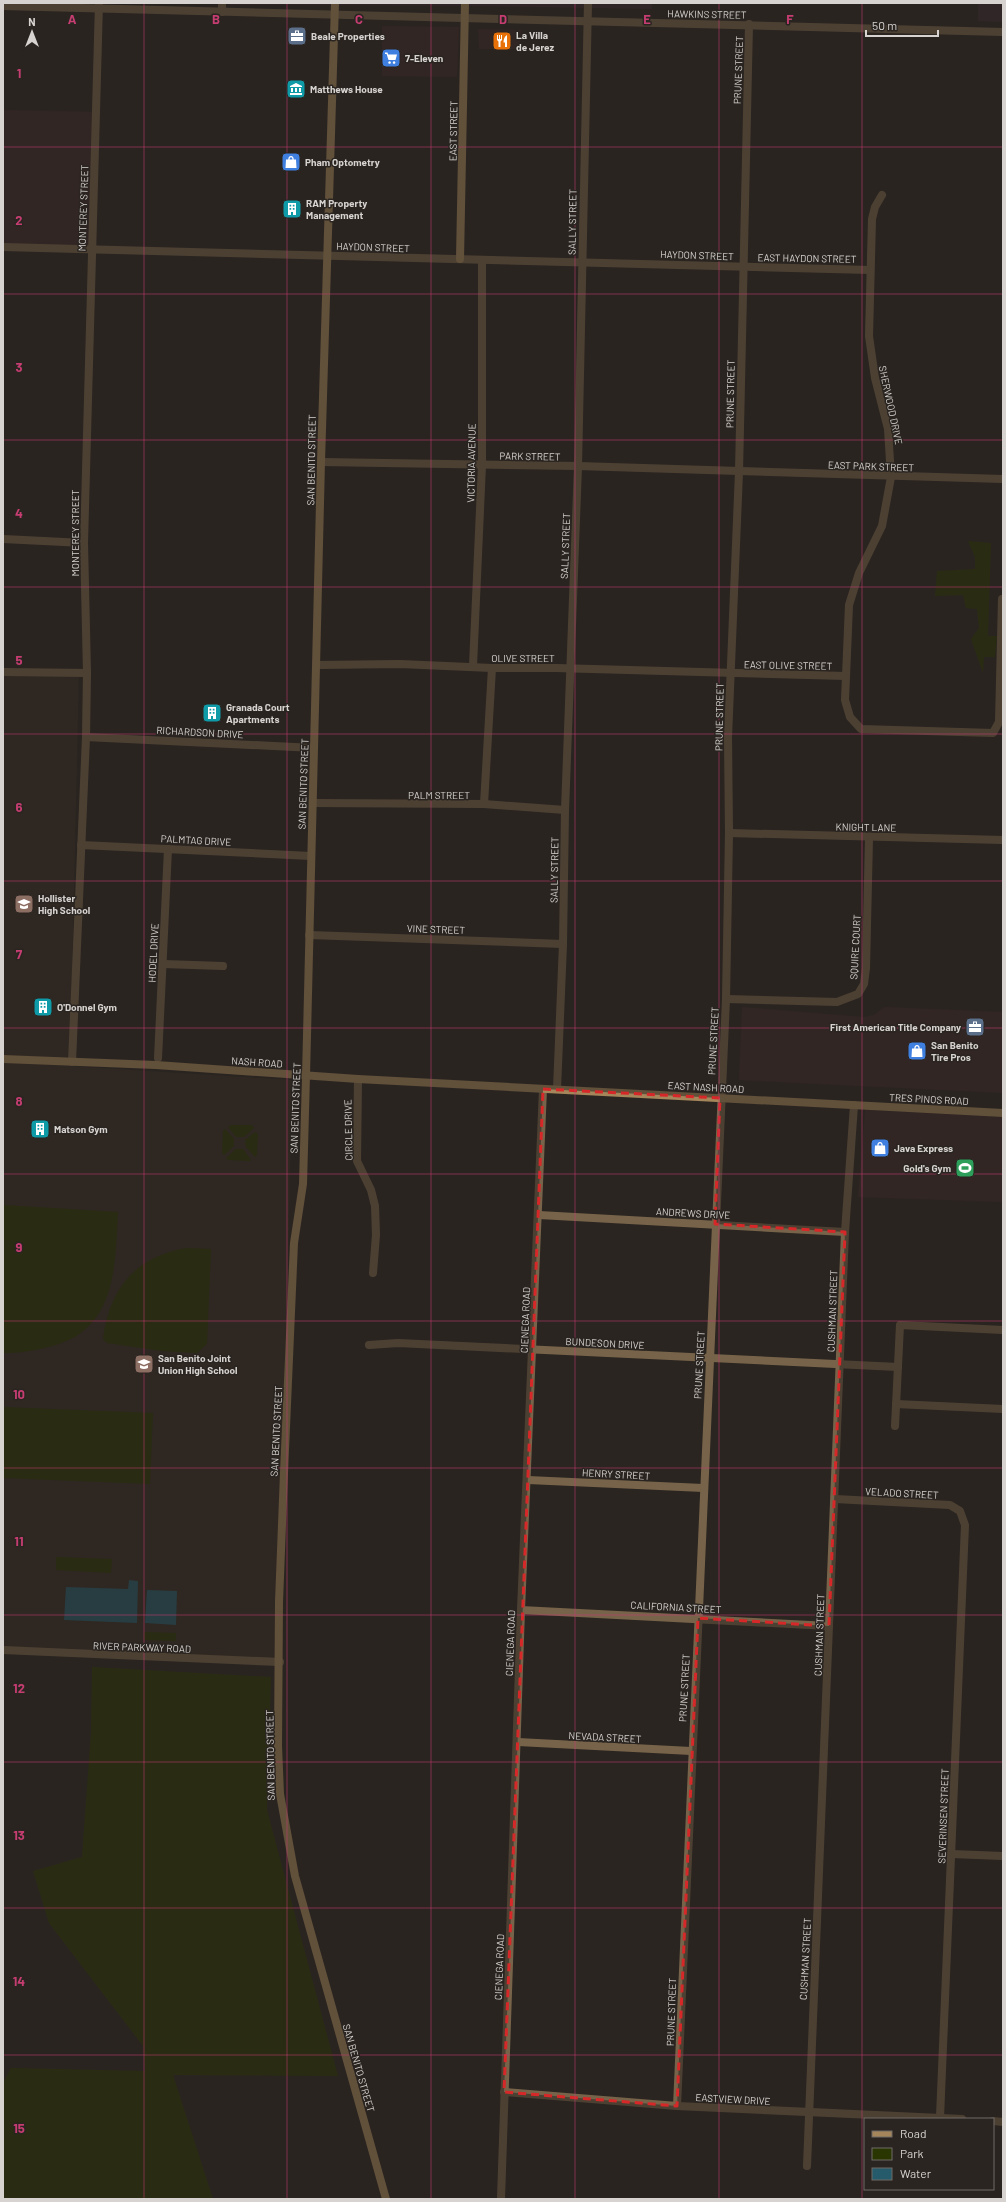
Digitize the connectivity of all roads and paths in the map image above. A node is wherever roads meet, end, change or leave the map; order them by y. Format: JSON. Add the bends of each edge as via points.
{"nodes":[{"id":1,"x":222,"y":3,"type":"edge"},
{"id":2,"x":335,"y":3,"type":"edge"},
{"id":3,"x":465,"y":3,"type":"edge"},
{"id":4,"x":588,"y":3,"type":"edge"},
{"id":5,"x":3,"y":6,"type":"edge"},
{"id":6,"x":99,"y":6,"type":"edge"},
{"id":7,"x":222,"y":12,"type":"junction"},
{"id":8,"x":335,"y":15,"type":"junction"},
{"id":9,"x":465,"y":18,"type":"junction"},
{"id":10,"x":588,"y":21,"type":"junction"},
{"id":11,"x":749,"y":24,"type":"junction"},
{"id":12,"x":1003,"y":32,"type":"edge"},
{"id":13,"x":882,"y":195,"type":"dead end"},
{"id":14,"x":3,"y":247,"type":"edge"},
{"id":15,"x":92,"y":249,"type":"junction"},
{"id":16,"x":326,"y":256,"type":"junction"},
{"id":17,"x":460,"y":259,"type":"junction"},
{"id":18,"x":482,"y":260,"type":"junction"},
{"id":19,"x":581,"y":262,"type":"junction"},
{"id":20,"x":743,"y":267,"type":"junction"},
{"id":21,"x":870,"y":270,"type":"junction"},
{"id":22,"x":320,"y":462,"type":"junction"},
{"id":23,"x":482,"y":465,"type":"junction"},
{"id":24,"x":578,"y":466,"type":"junction"},
{"id":25,"x":739,"y":472,"type":"junction"},
{"id":26,"x":891,"y":477,"type":"junction"},
{"id":27,"x":1003,"y":480,"type":"edge"},
{"id":28,"x":3,"y":539,"type":"edge"},
{"id":29,"x":84,"y":543,"type":"junction"},
{"id":30,"x":1002,"y":599,"type":"dead end"},
{"id":31,"x":1002,"y":641,"type":"edge"},
{"id":32,"x":317,"y":665,"type":"junction"},
{"id":33,"x":473,"y":666,"type":"junction"},
{"id":34,"x":492,"y":668,"type":"junction"},
{"id":35,"x":570,"y":668,"type":"junction"},
{"id":36,"x":3,"y":672,"type":"edge"},
{"id":37,"x":87,"y":673,"type":"junction"},
{"id":38,"x":730,"y":674,"type":"junction"},
{"id":39,"x":846,"y":676,"type":"junction"},
{"id":40,"x":86,"y":737,"type":"junction"},
{"id":41,"x":314,"y":748,"type":"junction"},
{"id":42,"x":313,"y":803,"type":"junction"},
{"id":43,"x":484,"y":804,"type":"junction"},
{"id":44,"x":564,"y":810,"type":"junction"},
{"id":45,"x":729,"y":833,"type":"junction"},
{"id":46,"x":869,"y":838,"type":"junction"},
{"id":47,"x":1003,"y":840,"type":"edge"},
{"id":48,"x":81,"y":845,"type":"junction"},
{"id":49,"x":168,"y":849,"type":"junction"},
{"id":50,"x":311,"y":856,"type":"junction"},
{"id":51,"x":309,"y":935,"type":"junction"},
{"id":52,"x":563,"y":944,"type":"junction"},
{"id":53,"x":163,"y":964,"type":"junction"},
{"id":54,"x":223,"y":966,"type":"dead end"},
{"id":55,"x":726,"y":999,"type":"junction"},
{"id":56,"x":158,"y":1058,"type":"dead end"},
{"id":57,"x":3,"y":1059,"type":"edge"},
{"id":58,"x":72,"y":1062,"type":"junction"},
{"id":59,"x":306,"y":1076,"type":"junction"},
{"id":60,"x":358,"y":1079,"type":"junction"},
{"id":61,"x":543,"y":1089,"type":"junction"},
{"id":62,"x":558,"y":1089,"type":"junction"},
{"id":63,"x":720,"y":1098,"type":"junction"},
{"id":64,"x":854,"y":1105,"type":"junction"},
{"id":65,"x":1003,"y":1113,"type":"edge"},
{"id":66,"x":539,"y":1215,"type":"junction"},
{"id":67,"x":715,"y":1224,"type":"junction"},
{"id":68,"x":845,"y":1232,"type":"junction"},
{"id":69,"x":373,"y":1273,"type":"dead end"},
{"id":70,"x":1003,"y":1330,"type":"edge"},
{"id":71,"x":369,"y":1345,"type":"dead end"},
{"id":72,"x":534,"y":1349,"type":"junction"},
{"id":73,"x":710,"y":1358,"type":"junction"},
{"id":74,"x":840,"y":1364,"type":"junction"},
{"id":75,"x":898,"y":1366,"type":"junction"},
{"id":76,"x":896,"y":1404,"type":"junction"},
{"id":77,"x":1003,"y":1409,"type":"edge"},
{"id":78,"x":895,"y":1426,"type":"dead end"},
{"id":79,"x":528,"y":1480,"type":"junction"},
{"id":80,"x":704,"y":1488,"type":"junction"},
{"id":81,"x":835,"y":1499,"type":"junction"},
{"id":82,"x":963,"y":1516,"type":"joint"},
{"id":83,"x":521,"y":1610,"type":"junction"},
{"id":84,"x":698,"y":1618,"type":"junction"},
{"id":85,"x":829,"y":1626,"type":"junction"},
{"id":86,"x":3,"y":1650,"type":"edge"},
{"id":87,"x":280,"y":1662,"type":"junction"},
{"id":88,"x":518,"y":1742,"type":"junction"},
{"id":89,"x":691,"y":1751,"type":"junction"},
{"id":90,"x":951,"y":1854,"type":"junction"},
{"id":91,"x":1003,"y":1856,"type":"edge"},
{"id":92,"x":504,"y":2092,"type":"junction"},
{"id":93,"x":677,"y":2106,"type":"junction"},
{"id":94,"x":810,"y":2112,"type":"junction"},
{"id":95,"x":940,"y":2117,"type":"junction"},
{"id":96,"x":951,"y":2118,"type":"edge"},
{"id":97,"x":807,"y":2166,"type":"dead end"},
{"id":98,"x":386,"y":2199,"type":"edge"},
{"id":99,"x":501,"y":2199,"type":"edge"}],
"edges":[{"from":1,"to":7,"type":"street"},
{"from":2,"to":8,"type":"main road","name":"SAN BENITO STREET"},
{"from":3,"to":9,"type":"main road","name":"EAST STREET"},
{"from":4,"to":10,"type":"street","name":"SALLY STREET"},
{"from":5,"to":6,"type":"street","name":"HAWKINS STREET"},
{"from":6,"to":7,"type":"street","name":"HAWKINS STREET"},
{"from":6,"to":15,"type":"street","name":"MONTEREY STREET"},
{"from":7,"to":8,"type":"street","name":"HAWKINS STREET"},
{"from":8,"to":9,"type":"street","name":"HAWKINS STREET"},
{"from":8,"to":16,"type":"main road","name":"SAN BENITO STREET"},
{"from":9,"to":10,"type":"street","name":"HAWKINS STREET"},
{"from":9,"to":17,"type":"main road","name":"EAST STREET"},
{"from":10,"to":11,"type":"street","name":"HAWKINS STREET"},
{"from":10,"to":19,"type":"street","name":"SALLY STREET"},
{"from":11,"to":12,"type":"street","name":"HAWKINS STREET"},
{"from":11,"to":20,"type":"street","name":"PRUNE STREET"},
{"from":13,"to":21,"type":"street","name":"SHERWOOD DRIVE","via":[[872,219]]},
{"from":14,"to":15,"type":"street","name":"HAYDON STREET"},
{"from":15,"to":16,"type":"street","name":"HAYDON STREET"},
{"from":15,"to":29,"type":"street","name":"MONTEREY STREET"},
{"from":16,"to":17,"type":"street","name":"HAYDON STREET"},
{"from":16,"to":22,"type":"main road","name":"SAN BENITO STREET"},
{"from":17,"to":18,"type":"street","name":"HAYDON STREET"},
{"from":18,"to":19,"type":"street","name":"HAYDON STREET"},
{"from":18,"to":23,"type":"street","name":"VICTORIA AVENUE"},
{"from":19,"to":20,"type":"street","name":"HAYDON STREET"},
{"from":19,"to":24,"type":"street","name":"SALLY STREET"},
{"from":20,"to":21,"type":"street","name":"EAST HAYDON STREET"},
{"from":20,"to":25,"type":"street","name":"PRUNE STREET"},
{"from":21,"to":26,"type":"street","name":"SHERWOOD DRIVE","via":[[868,324],[871,356],[888,429]]},
{"from":22,"to":23,"type":"street","name":"PARK STREET"},
{"from":22,"to":32,"type":"main road","name":"SAN BENITO STREET"},
{"from":23,"to":24,"type":"street","name":"PARK STREET"},
{"from":23,"to":33,"type":"street","name":"VICTORIA AVENUE"},
{"from":24,"to":25,"type":"street","name":"PARK STREET"},
{"from":24,"to":35,"type":"street","name":"SALLY STREET"},
{"from":25,"to":26,"type":"street","name":"EAST PARK STREET"},
{"from":25,"to":38,"type":"street","name":"PRUNE STREET"},
{"from":26,"to":27,"type":"street","name":"EAST PARK STREET"},
{"from":26,"to":39,"type":"street","name":"SHERWOOD DRIVE","via":[[882,526],[859,573],[849,605]]},
{"from":28,"to":29,"type":"street"},
{"from":29,"to":37,"type":"street","name":"MONTEREY STREET"},
{"from":30,"to":31,"type":"street"},
{"from":31,"to":39,"type":"street","name":"SHERWOOD DRIVE","via":[[999,722],[993,733],[861,729],[850,717],[845,700]]},
{"from":32,"to":33,"type":"street","name":"OLIVE STREET"},
{"from":32,"to":41,"type":"main road","name":"SAN BENITO STREET"},
{"from":33,"to":34,"type":"street","name":"OLIVE STREET"},
{"from":34,"to":35,"type":"street","name":"OLIVE STREET"},
{"from":34,"to":43,"type":"street"},
{"from":35,"to":38,"type":"street","name":"OLIVE STREET"},
{"from":35,"to":44,"type":"street","name":"SALLY STREET"},
{"from":36,"to":37,"type":"street"},
{"from":37,"to":40,"type":"street","name":"MONTEREY STREET"},
{"from":38,"to":39,"type":"street","name":"EAST OLIVE STREET"},
{"from":38,"to":45,"type":"street","name":"PRUNE STREET"},
{"from":40,"to":41,"type":"street","name":"RICHARDSON DRIVE"},
{"from":40,"to":48,"type":"street","name":"MONTEREY STREET"},
{"from":41,"to":42,"type":"main road","name":"SAN BENITO STREET"},
{"from":42,"to":43,"type":"street","name":"PALM STREET"},
{"from":42,"to":50,"type":"main road","name":"SAN BENITO STREET"},
{"from":43,"to":44,"type":"street","name":"PALM STREET"},
{"from":44,"to":52,"type":"street","name":"SALLY STREET"},
{"from":45,"to":46,"type":"street","name":"KNIGHT LANE"},
{"from":45,"to":55,"type":"street","name":"PRUNE STREET"},
{"from":46,"to":47,"type":"street","name":"KNIGHT LANE"},
{"from":46,"to":55,"type":"street","name":"SQUIRE COURT","via":[[866,968],[864,984],[858,994],[837,1002]]},
{"from":48,"to":49,"type":"street","name":"PALMTAG DRIVE"},
{"from":48,"to":58,"type":"street","name":"MONTEREY STREET"},
{"from":49,"to":50,"type":"street","name":"PALMTAG DRIVE"},
{"from":49,"to":53,"type":"street","name":"HODEL DRIVE"},
{"from":50,"to":51,"type":"main road","name":"SAN BENITO STREET"},
{"from":51,"to":52,"type":"street","name":"VINE STREET"},
{"from":51,"to":59,"type":"main road","name":"SAN BENITO STREET"},
{"from":52,"to":62,"type":"street","name":"SALLY STREET"},
{"from":53,"to":54,"type":"street"},
{"from":53,"to":56,"type":"street","name":"HODEL DRIVE"},
{"from":55,"to":63,"type":"street","name":"PRUNE STREET"},
{"from":57,"to":58,"type":"main road","name":"NASH ROAD"},
{"from":58,"to":59,"type":"main road","name":"NASH ROAD","via":[[156,1065]]},
{"from":59,"to":60,"type":"main road","name":"NASH ROAD"},
{"from":59,"to":87,"type":"main road","name":"SAN BENITO STREET","via":[[303,1184],[294,1243],[284,1473]]},
{"from":60,"to":61,"type":"main road","name":"NASH ROAD"},
{"from":60,"to":69,"type":"street","name":"CIRCLE DRIVE","via":[[357,1161],[371,1190],[375,1206]]},
{"from":61,"to":62,"type":"main road","name":"NASH ROAD"},
{"from":61,"to":66,"type":"street","name":"CIENEGA ROAD"},
{"from":62,"to":63,"type":"main road","name":"EAST NASH ROAD"},
{"from":63,"to":64,"type":"main road","name":"EAST NASH ROAD"},
{"from":63,"to":67,"type":"street","name":"PRUNE STREET"},
{"from":64,"to":65,"type":"main road","name":"TRES PINOS ROAD"},
{"from":64,"to":68,"type":"street","name":"CUSHMAN STREET"},
{"from":66,"to":67,"type":"street","name":"ANDREWS DRIVE"},
{"from":66,"to":72,"type":"street","name":"CIENEGA ROAD"},
{"from":67,"to":68,"type":"street","name":"ANDREWS DRIVE"},
{"from":67,"to":73,"type":"street","name":"PRUNE STREET"},
{"from":68,"to":74,"type":"street","name":"CUSHMAN STREET"},
{"from":70,"to":75,"type":"street","via":[[900,1325]]},
{"from":71,"to":72,"type":"street","name":"BUNDESON DRIVE","via":[[398,1343]]},
{"from":72,"to":73,"type":"street","name":"BUNDESON DRIVE"},
{"from":72,"to":79,"type":"street","name":"CIENEGA ROAD"},
{"from":73,"to":74,"type":"street","name":"BUNDESON DRIVE"},
{"from":73,"to":80,"type":"street","name":"PRUNE STREET"},
{"from":74,"to":75,"type":"street","name":"BUNDESON DRIVE"},
{"from":74,"to":81,"type":"street","name":"CUSHMAN STREET"},
{"from":75,"to":76,"type":"street"},
{"from":76,"to":77,"type":"street"},
{"from":76,"to":78,"type":"street"},
{"from":79,"to":80,"type":"street","name":"HENRY STREET"},
{"from":79,"to":83,"type":"street","name":"CIENEGA ROAD"},
{"from":80,"to":84,"type":"street","name":"PRUNE STREET"},
{"from":81,"to":82,"type":"street","name":"VELADO STREET","via":[[950,1505],[957,1508]]},
{"from":81,"to":85,"type":"street","name":"CUSHMAN STREET"},
{"from":82,"to":90,"type":"street","name":"SEVERINSEN STREET","via":[[965,1525]]},
{"from":83,"to":84,"type":"street","name":"CALIFORNIA STREET"},
{"from":83,"to":88,"type":"street","name":"CIENEGA ROAD"},
{"from":84,"to":85,"type":"street","name":"CALIFORNIA STREET"},
{"from":84,"to":89,"type":"street","name":"PRUNE STREET"},
{"from":85,"to":94,"type":"street","name":"CUSHMAN STREET"},
{"from":86,"to":87,"type":"street","name":"RIVER PARKWAY ROAD"},
{"from":87,"to":98,"type":"main road","name":"SAN BENITO STREET","via":[[280,1794],[291,1859]]},
{"from":88,"to":89,"type":"street","name":"NEVADA STREET"},
{"from":88,"to":92,"type":"street","name":"CIENEGA ROAD"},
{"from":89,"to":93,"type":"street","name":"PRUNE STREET"},
{"from":90,"to":91,"type":"street"},
{"from":90,"to":95,"type":"street","name":"SEVERINSEN STREET"},
{"from":92,"to":93,"type":"street","name":"EASTVIEW DRIVE"},
{"from":92,"to":99,"type":"street","name":"CIENEGA ROAD"},
{"from":93,"to":94,"type":"street","name":"EASTVIEW DRIVE"},
{"from":94,"to":95,"type":"street","name":"EASTVIEW DRIVE"},
{"from":94,"to":97,"type":"street","name":"CUSHMAN STREET"},
{"from":95,"to":96,"type":"street","name":"EASTVIEW DRIVE"}]}
